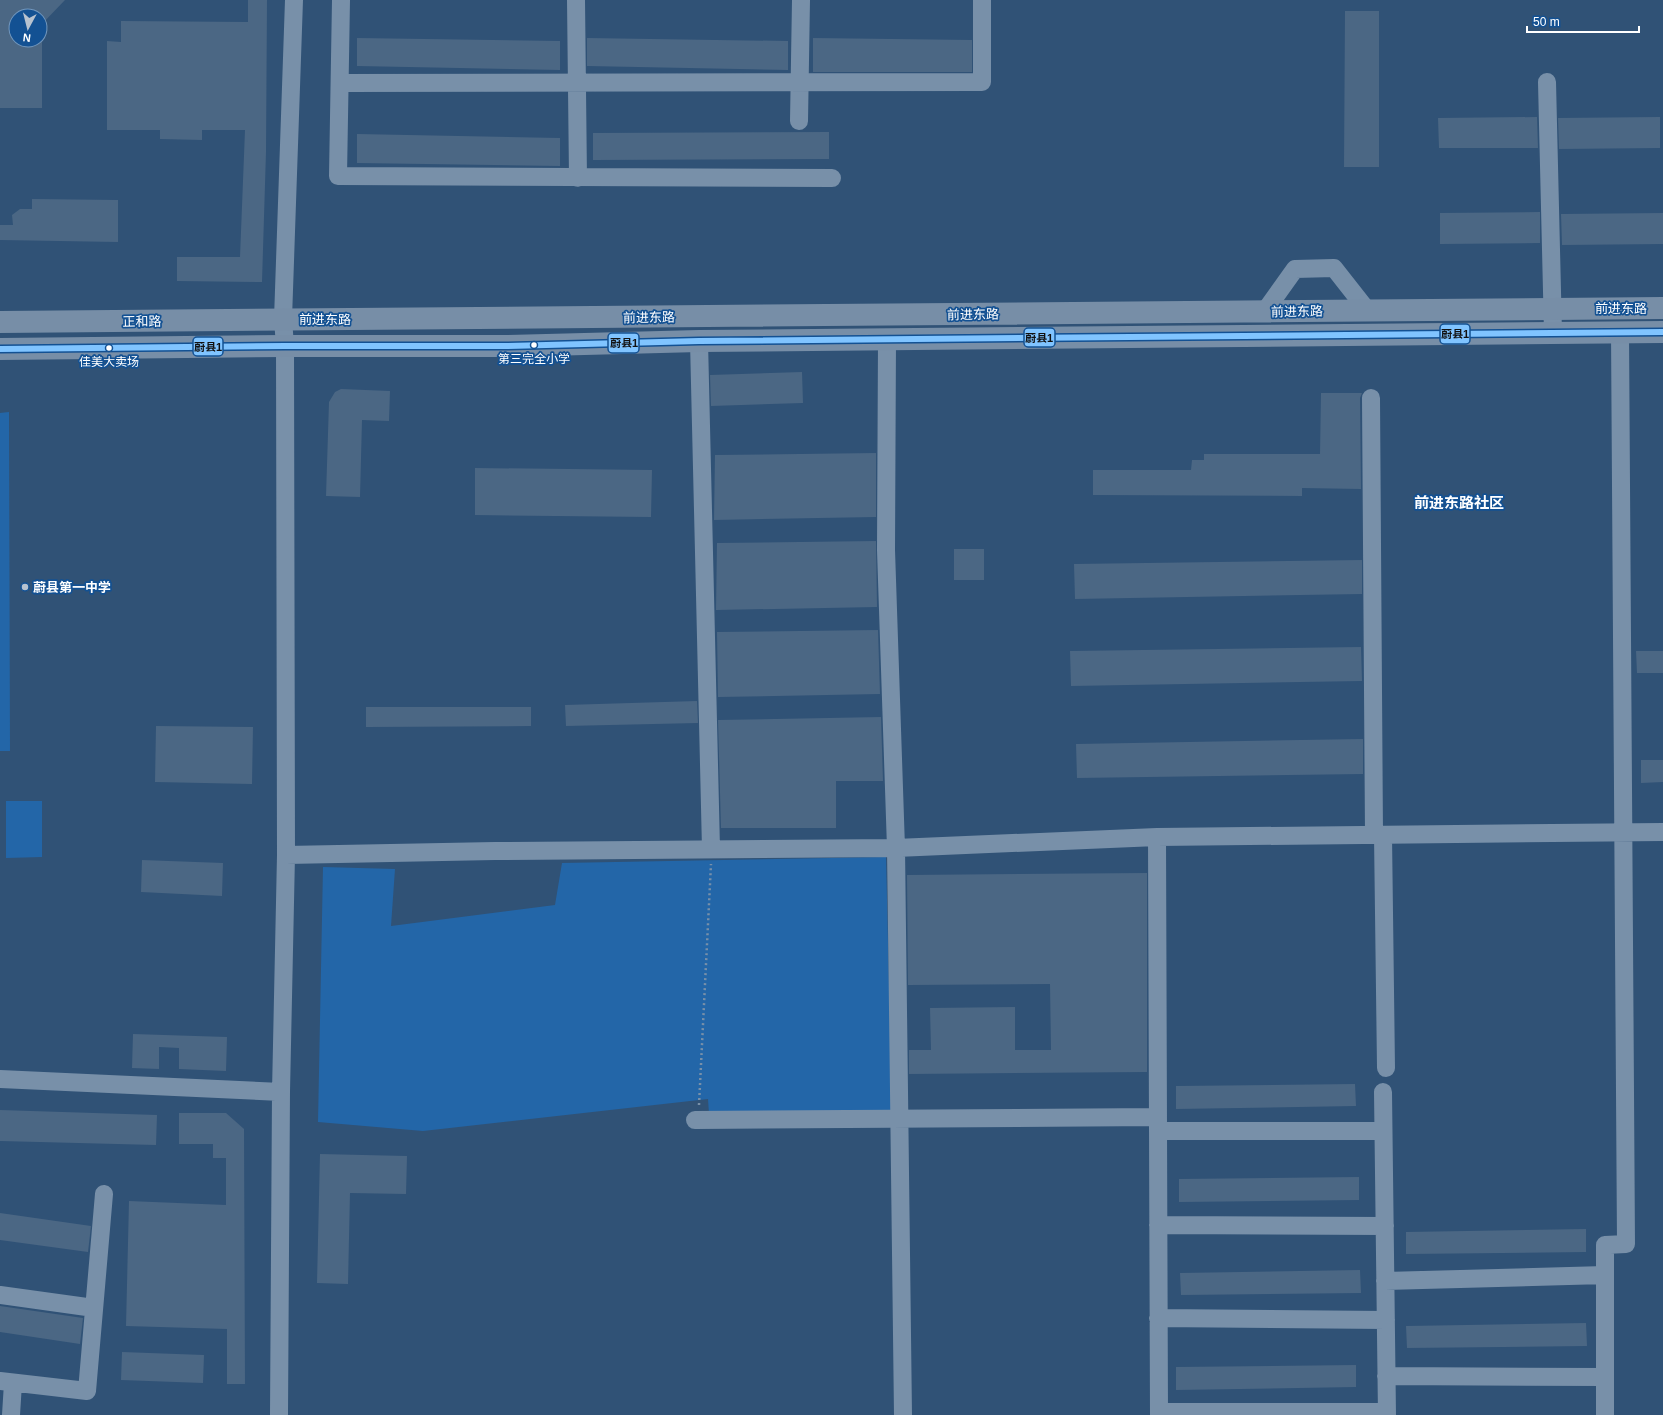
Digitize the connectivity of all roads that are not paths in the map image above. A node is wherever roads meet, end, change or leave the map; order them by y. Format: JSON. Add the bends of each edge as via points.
{"nodes":[{"id":1,"x":294,"y":0,"type":"edge"},
{"id":2,"x":341,"y":0,"type":"edge"},
{"id":3,"x":576,"y":0,"type":"edge"},
{"id":4,"x":801,"y":0,"type":"edge"},
{"id":5,"x":982,"y":0,"type":"edge"},
{"id":6,"x":1547,"y":82,"type":"dead end"},
{"id":7,"x":577,"y":83,"type":"junction"},
{"id":8,"x":340,"y":84,"type":"junction"},
{"id":9,"x":800,"y":84,"type":"junction"},
{"id":10,"x":799,"y":122,"type":"dead end"},
{"id":11,"x":578,"y":178,"type":"junction"},
{"id":12,"x":832,"y":178,"type":"dead end"},
{"id":13,"x":1663,"y":308,"type":"edge"},
{"id":14,"x":1552,"y":309,"type":"junction"},
{"id":15,"x":1367,"y":310,"type":"junction"},
{"id":16,"x":1265,"y":311,"type":"junction"},
{"id":17,"x":283,"y":319,"type":"junction"},
{"id":18,"x":0,"y":322,"type":"edge"},
{"id":19,"x":1620,"y":332,"type":"junction"},
{"id":20,"x":1663,"y":332,"type":"edge"},
{"id":21,"x":1553,"y":333,"type":"junction"},
{"id":22,"x":888,"y":340,"type":"junction"},
{"id":23,"x":699,"y":342,"type":"junction"},
{"id":24,"x":285,"y":346,"type":"junction"},
{"id":25,"x":0,"y":349,"type":"edge"},
{"id":26,"x":1371,"y":398,"type":"dead end"},
{"id":27,"x":1623,"y":832,"type":"junction"},
{"id":28,"x":1663,"y":832,"type":"edge"},
{"id":29,"x":1379,"y":835,"type":"junction"},
{"id":30,"x":1157,"y":837,"type":"junction"},
{"id":31,"x":896,"y":848,"type":"junction"},
{"id":32,"x":711,"y":850,"type":"junction"},
{"id":33,"x":286,"y":855,"type":"junction"},
{"id":34,"x":1386,"y":1068,"type":"dead end"},
{"id":35,"x":0,"y":1079,"type":"edge"},
{"id":36,"x":281,"y":1092,"type":"junction"},
{"id":37,"x":1383,"y":1092,"type":"dead end"},
{"id":38,"x":899,"y":1119,"type":"junction"},
{"id":39,"x":695,"y":1120,"type":"road end"},
{"id":40,"x":1158,"y":1124,"type":"junction"},
{"id":41,"x":1383,"y":1131,"type":"junction"},
{"id":42,"x":104,"y":1194,"type":"dead end"},
{"id":43,"x":1158,"y":1225,"type":"junction"},
{"id":44,"x":1384,"y":1226,"type":"junction"},
{"id":45,"x":1605,"y":1275,"type":"junction"},
{"id":46,"x":1385,"y":1280,"type":"junction"},
{"id":47,"x":0,"y":1294,"type":"edge"},
{"id":48,"x":94,"y":1308,"type":"junction"},
{"id":49,"x":1158,"y":1318,"type":"junction"},
{"id":50,"x":1386,"y":1320,"type":"junction"},
{"id":51,"x":1386,"y":1376,"type":"junction"},
{"id":52,"x":1605,"y":1377,"type":"junction"},
{"id":53,"x":7,"y":1382,"type":"edge"},
{"id":54,"x":1159,"y":1413,"type":"edge"},
{"id":55,"x":1387,"y":1414,"type":"edge"},
{"id":56,"x":11,"y":1415,"type":"edge"},
{"id":57,"x":279,"y":1415,"type":"edge"},
{"id":58,"x":903,"y":1415,"type":"edge"},
{"id":59,"x":1605,"y":1415,"type":"edge"}],
"edges":[{"from":1,"to":17,"type":"street"},
{"from":2,"to":8,"type":"street"},
{"from":3,"to":7,"type":"street"},
{"from":4,"to":9,"type":"street"},
{"from":5,"to":9,"type":"street","via":[[982,82]]},
{"from":6,"to":14,"type":"street"},
{"from":7,"to":8,"type":"street"},
{"from":7,"to":9,"type":"street"},
{"from":7,"to":11,"type":"street"},
{"from":8,"to":11,"type":"street","via":[[338,176]]},
{"from":9,"to":10,"type":"street"},
{"from":11,"to":12,"type":"street"},
{"from":13,"to":14,"type":"main road","name":"前进东路"},
{"from":14,"to":15,"type":"main road","name":"前进东路"},
{"from":14,"to":21,"type":"street"},
{"from":15,"to":16,"type":"main road","name":"前进东路"},
{"from":15,"to":16,"type":"street","via":[[1334,268],[1295,269]]},
{"from":16,"to":17,"type":"main road","name":"前进东路","via":[[532,319]]},
{"from":17,"to":18,"type":"main road","name":"正和路"},
{"from":17,"to":24,"type":"street"},
{"from":19,"to":20,"type":"main road","name":"前进东路"},
{"from":19,"to":21,"type":"main road","name":"前进东路"},
{"from":19,"to":27,"type":"street"},
{"from":21,"to":22,"type":"main road","name":"前进东路"},
{"from":22,"to":23,"type":"main road","name":"前进东路"},
{"from":22,"to":31,"type":"street","via":[[886,550]]},
{"from":23,"to":24,"type":"main road","name":"前进东路","via":[[508,346]]},
{"from":23,"to":32,"type":"street"},
{"from":24,"to":25,"type":"main road","name":"正和路"},
{"from":24,"to":33,"type":"street"},
{"from":26,"to":29,"type":"street"},
{"from":27,"to":28,"type":"street"},
{"from":27,"to":29,"type":"street"},
{"from":27,"to":45,"type":"street","via":[[1626,1244],[1605,1245]]},
{"from":29,"to":30,"type":"street"},
{"from":29,"to":34,"type":"street"},
{"from":30,"to":31,"type":"street"},
{"from":30,"to":40,"type":"street"},
{"from":31,"to":32,"type":"street"},
{"from":31,"to":38,"type":"street"},
{"from":32,"to":33,"type":"street"},
{"from":33,"to":36,"type":"street"},
{"from":35,"to":36,"type":"street"},
{"from":36,"to":57,"type":"street"},
{"from":37,"to":41,"type":"street"},
{"from":38,"to":39,"type":"street"},
{"from":38,"to":40,"type":"street"},
{"from":38,"to":58,"type":"street"},
{"from":40,"to":41,"type":"street"},
{"from":40,"to":43,"type":"street"},
{"from":41,"to":44,"type":"street"},
{"from":42,"to":48,"type":"street"},
{"from":43,"to":44,"type":"street"},
{"from":43,"to":49,"type":"street"},
{"from":44,"to":46,"type":"street"},
{"from":45,"to":46,"type":"street"},
{"from":45,"to":52,"type":"street"},
{"from":46,"to":50,"type":"street"},
{"from":47,"to":48,"type":"street"},
{"from":48,"to":53,"type":"street","via":[[87,1391]]},
{"from":49,"to":50,"type":"street"},
{"from":49,"to":54,"type":"street"},
{"from":50,"to":51,"type":"street"},
{"from":51,"to":52,"type":"street"},
{"from":51,"to":55,"type":"street"},
{"from":52,"to":59,"type":"street"},
{"from":53,"to":56,"type":"street"},
{"from":54,"to":55,"type":"street"}]}
